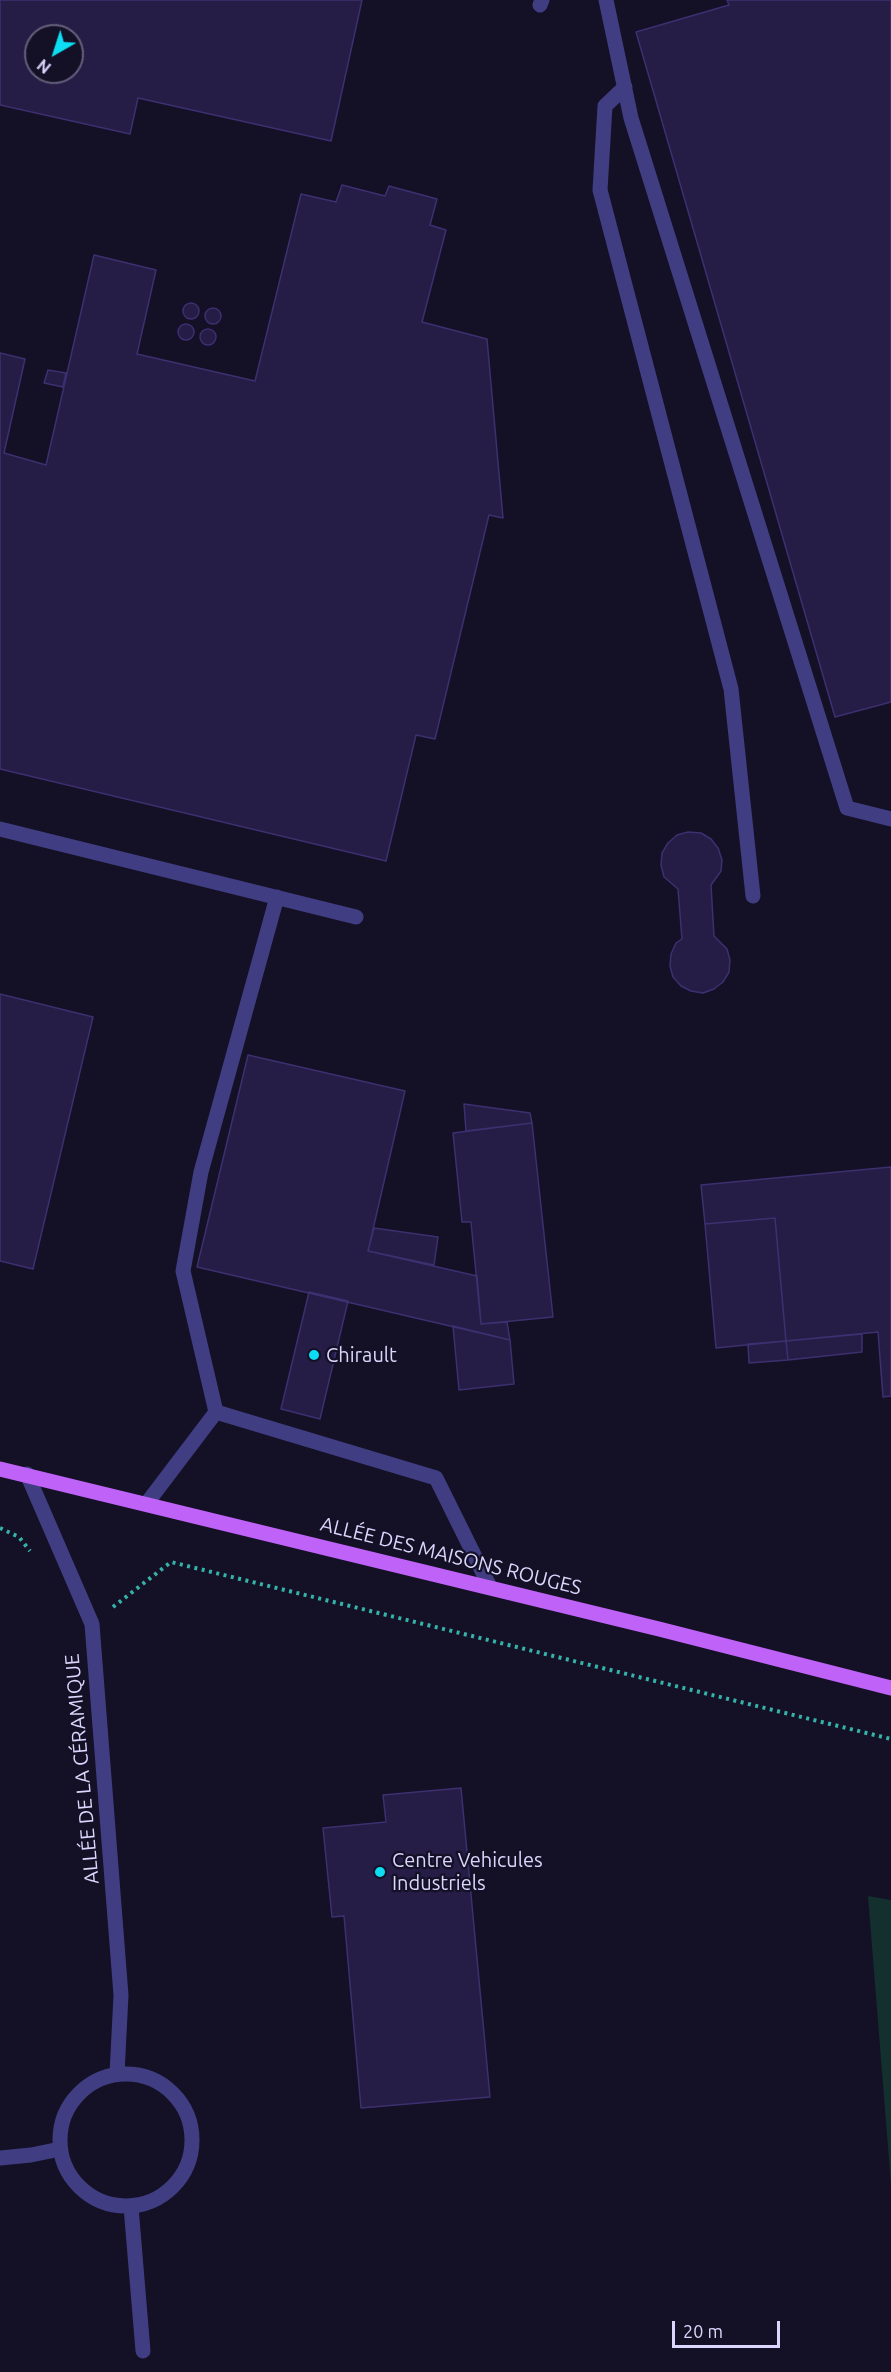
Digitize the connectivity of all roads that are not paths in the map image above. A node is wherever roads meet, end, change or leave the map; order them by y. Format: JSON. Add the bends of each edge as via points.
{"nodes":[{"id":1,"x":606,"y":0,"type":"edge"},
{"id":2,"x":625,"y":87,"type":"junction"},
{"id":3,"x":891,"y":819,"type":"edge"},
{"id":4,"x":0,"y":829,"type":"edge"},
{"id":5,"x":753,"y":896,"type":"dead end"},
{"id":6,"x":277,"y":897,"type":"junction"},
{"id":7,"x":356,"y":917,"type":"dead end"},
{"id":8,"x":216,"y":1412,"type":"junction"},
{"id":9,"x":0,"y":1469,"type":"edge"},
{"id":10,"x":27,"y":1474,"type":"junction"},
{"id":11,"x":147,"y":1503,"type":"junction"},
{"id":12,"x":490,"y":1587,"type":"junction"},
{"id":13,"x":891,"y":1688,"type":"edge"},
{"id":14,"x":117,"y":2074,"type":"junction"},
{"id":15,"x":60,"y":2149,"type":"junction"},
{"id":16,"x":0,"y":2158,"type":"edge"},
{"id":17,"x":131,"y":2206,"type":"junction"},
{"id":18,"x":143,"y":2351,"type":"dead end"}],
"edges":[{"from":1,"to":2,"type":"street"},
{"from":2,"to":3,"type":"street","via":[[847,808]]},
{"from":2,"to":5,"type":"street","via":[[605,106],[600,190],[731,690]]},
{"from":4,"to":6,"type":"street"},
{"from":6,"to":7,"type":"street"},
{"from":6,"to":8,"type":"street","via":[[201,1172],[183,1271]]},
{"from":8,"to":11,"type":"street"},
{"from":8,"to":12,"type":"street","via":[[436,1478]]},
{"from":9,"to":10,"type":"main road","name":"ALLÉE DES MAISONS ROUGES"},
{"from":10,"to":11,"type":"main road","name":"ALLÉE DES MAISONS ROUGES"},
{"from":10,"to":14,"type":"street","name":"ALLÉE DE LA CÉRAMIQUE","via":[[92,1624],[121,1995]]},
{"from":11,"to":12,"type":"main road","name":"ALLÉE DES MAISONS ROUGES"},
{"from":12,"to":13,"type":"main road","name":"ALLÉE DES MAISONS ROUGES"},
{"from":14,"to":15,"type":"street","via":[[97,2080],[67,2108],[60,2127]]},
{"from":14,"to":17,"type":"street","via":[[138,2075],[158,2082],[175,2095],[187,2113],[192,2133],[191,2155],[184,2174],[170,2191],[152,2202]]},
{"from":15,"to":16,"type":"street"},
{"from":15,"to":17,"type":"street","via":[[65,2168],[76,2185],[92,2198],[111,2205]]},
{"from":17,"to":18,"type":"street"}]}
